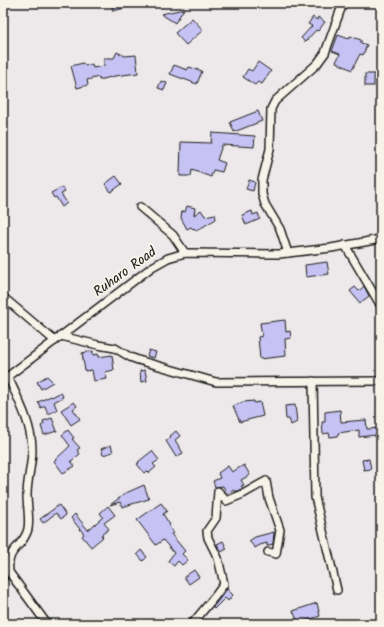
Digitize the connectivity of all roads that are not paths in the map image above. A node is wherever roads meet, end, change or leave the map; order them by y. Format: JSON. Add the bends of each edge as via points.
{"nodes":[{"id":1,"x":343,"y":3,"type":"edge"},
{"id":2,"x":140,"y":207,"type":"dead end"},
{"id":3,"x":381,"y":239,"type":"edge"},
{"id":4,"x":345,"y":245,"type":"junction"},
{"id":5,"x":185,"y":253,"type":"junction"},
{"id":6,"x":288,"y":253,"type":"junction"},
{"id":7,"x":3,"y":296,"type":"edge"},
{"id":8,"x":381,"y":306,"type":"edge"},
{"id":9,"x":58,"y":338,"type":"junction"},
{"id":10,"x":6,"y":378,"type":"edge"},
{"id":11,"x":313,"y":380,"type":"junction"},
{"id":12,"x":381,"y":381,"type":"edge"},
{"id":13,"x":268,"y":552,"type":"dead end"},
{"id":14,"x":337,"y":590,"type":"dead end"},
{"id":15,"x":48,"y":624,"type":"edge"},
{"id":16,"x":192,"y":624,"type":"edge"}],
"edges":[{"from":1,"to":6,"type":"street","via":[[325,53],[317,64],[275,101],[271,109],[270,149],[262,180],[262,194],[280,229]]},
{"from":2,"to":5,"type":"street","via":[[173,235]]},
{"from":3,"to":4,"type":"street","name":"Ruharo Road"},
{"from":4,"to":6,"type":"street","name":"Ruharo Road"},
{"from":4,"to":8,"type":"street"},
{"from":5,"to":6,"type":"street","name":"Ruharo Road"},
{"from":5,"to":9,"type":"street","name":"Ruharo Road","via":[[168,258],[152,267]]},
{"from":7,"to":9,"type":"street"},
{"from":9,"to":10,"type":"street","name":"Ruharo Road"},
{"from":9,"to":11,"type":"street","via":[[115,348],[138,360],[213,381]]},
{"from":10,"to":15,"type":"street","via":[[29,427],[32,449],[27,495],[28,531],[8,562],[9,572]]},
{"from":11,"to":12,"type":"street"},
{"from":11,"to":14,"type":"street","via":[[315,497]]},
{"from":13,"to":16,"type":"street","via":[[276,554],[280,530],[266,481],[226,501],[218,491],[216,518],[207,531],[218,558],[224,584]]}]}
